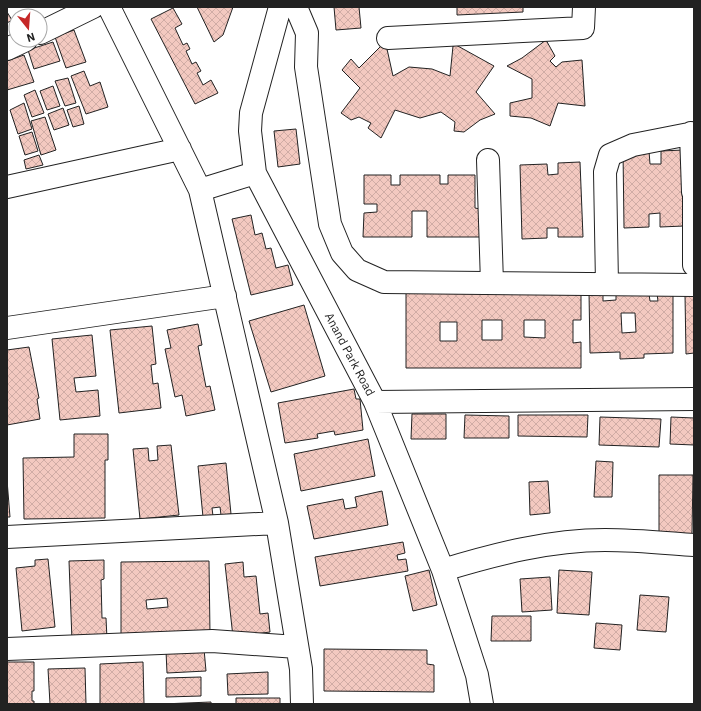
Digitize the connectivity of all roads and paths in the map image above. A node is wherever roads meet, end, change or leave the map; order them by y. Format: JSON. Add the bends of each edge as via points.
{"nodes":[{"id":1,"x":93,"y":7,"type":"edge"},
{"id":2,"x":110,"y":7,"type":"edge"},
{"id":3,"x":280,"y":7,"type":"edge"},
{"id":4,"x":289,"y":7,"type":"edge"},
{"id":5,"x":296,"y":7,"type":"edge"},
{"id":6,"x":584,"y":7,"type":"edge"},
{"id":7,"x":48,"y":29,"type":"edge"},
{"id":8,"x":388,"y":38,"type":"dead end"},
{"id":9,"x":306,"y":67,"type":"junction"},
{"id":10,"x":693,"y":133,"type":"edge"},
{"id":11,"x":180,"y":149,"type":"junction"},
{"id":12,"x":488,"y":160,"type":"dead end"},
{"id":13,"x":255,"y":173,"type":"junction"},
{"id":14,"x":7,"y":187,"type":"edge"},
{"id":15,"x":200,"y":190,"type":"junction"},
{"id":16,"x":693,"y":192,"type":"edge"},
{"id":17,"x":694,"y":265,"type":"edge"},
{"id":18,"x":492,"y":283,"type":"junction"},
{"id":19,"x":607,"y":284,"type":"junction"},
{"id":20,"x":694,"y":285,"type":"edge"},
{"id":21,"x":225,"y":296,"type":"junction"},
{"id":22,"x":7,"y":328,"type":"edge"},
{"id":23,"x":694,"y":400,"type":"edge"},
{"id":24,"x":375,"y":402,"type":"junction"},
{"id":25,"x":277,"y":523,"type":"junction"},
{"id":26,"x":7,"y":537,"type":"edge"},
{"id":27,"x":694,"y":545,"type":"edge"},
{"id":28,"x":443,"y":570,"type":"junction"},
{"id":29,"x":298,"y":647,"type":"junction"},
{"id":30,"x":7,"y":649,"type":"edge"},
{"id":31,"x":302,"y":704,"type":"edge"},
{"id":32,"x":482,"y":704,"type":"edge"}],
"edges":[{"from":1,"to":7,"type":"street"},
{"from":2,"to":11,"type":"street"},
{"from":3,"to":13,"type":"street","name":"Anand Park Road","via":[[250,113]]},
{"from":4,"to":9,"type":"street","via":[[292,35]]},
{"from":5,"to":9,"type":"street","via":[[307,33]]},
{"from":6,"to":8,"type":"street","via":[[583,28]]},
{"from":9,"to":18,"type":"street","via":[[330,224],[342,253],[357,270],[384,282]]},
{"from":10,"to":16,"type":"street"},
{"from":10,"to":19,"type":"street","via":[[633,145],[610,155],[605,172]]},
{"from":11,"to":14,"type":"street"},
{"from":11,"to":15,"type":"street"},
{"from":12,"to":18,"type":"street"},
{"from":13,"to":15,"type":"street"},
{"from":13,"to":24,"type":"street","name":"Anand Park Road"},
{"from":15,"to":21,"type":"street"},
{"from":16,"to":17,"type":"street"},
{"from":18,"to":19,"type":"street"},
{"from":19,"to":20,"type":"street"},
{"from":21,"to":22,"type":"street"},
{"from":21,"to":25,"type":"street"},
{"from":23,"to":24,"type":"street"},
{"from":24,"to":28,"type":"street","name":"Anand Park Road"},
{"from":25,"to":26,"type":"street"},
{"from":25,"to":29,"type":"street"},
{"from":27,"to":28,"type":"street","via":[[605,540],[558,543],[493,554]]},
{"from":28,"to":32,"type":"street","name":"Anand Park Road","via":[[478,675]]},
{"from":29,"to":30,"type":"street","via":[[212,641]]},
{"from":29,"to":31,"type":"street"}]}
